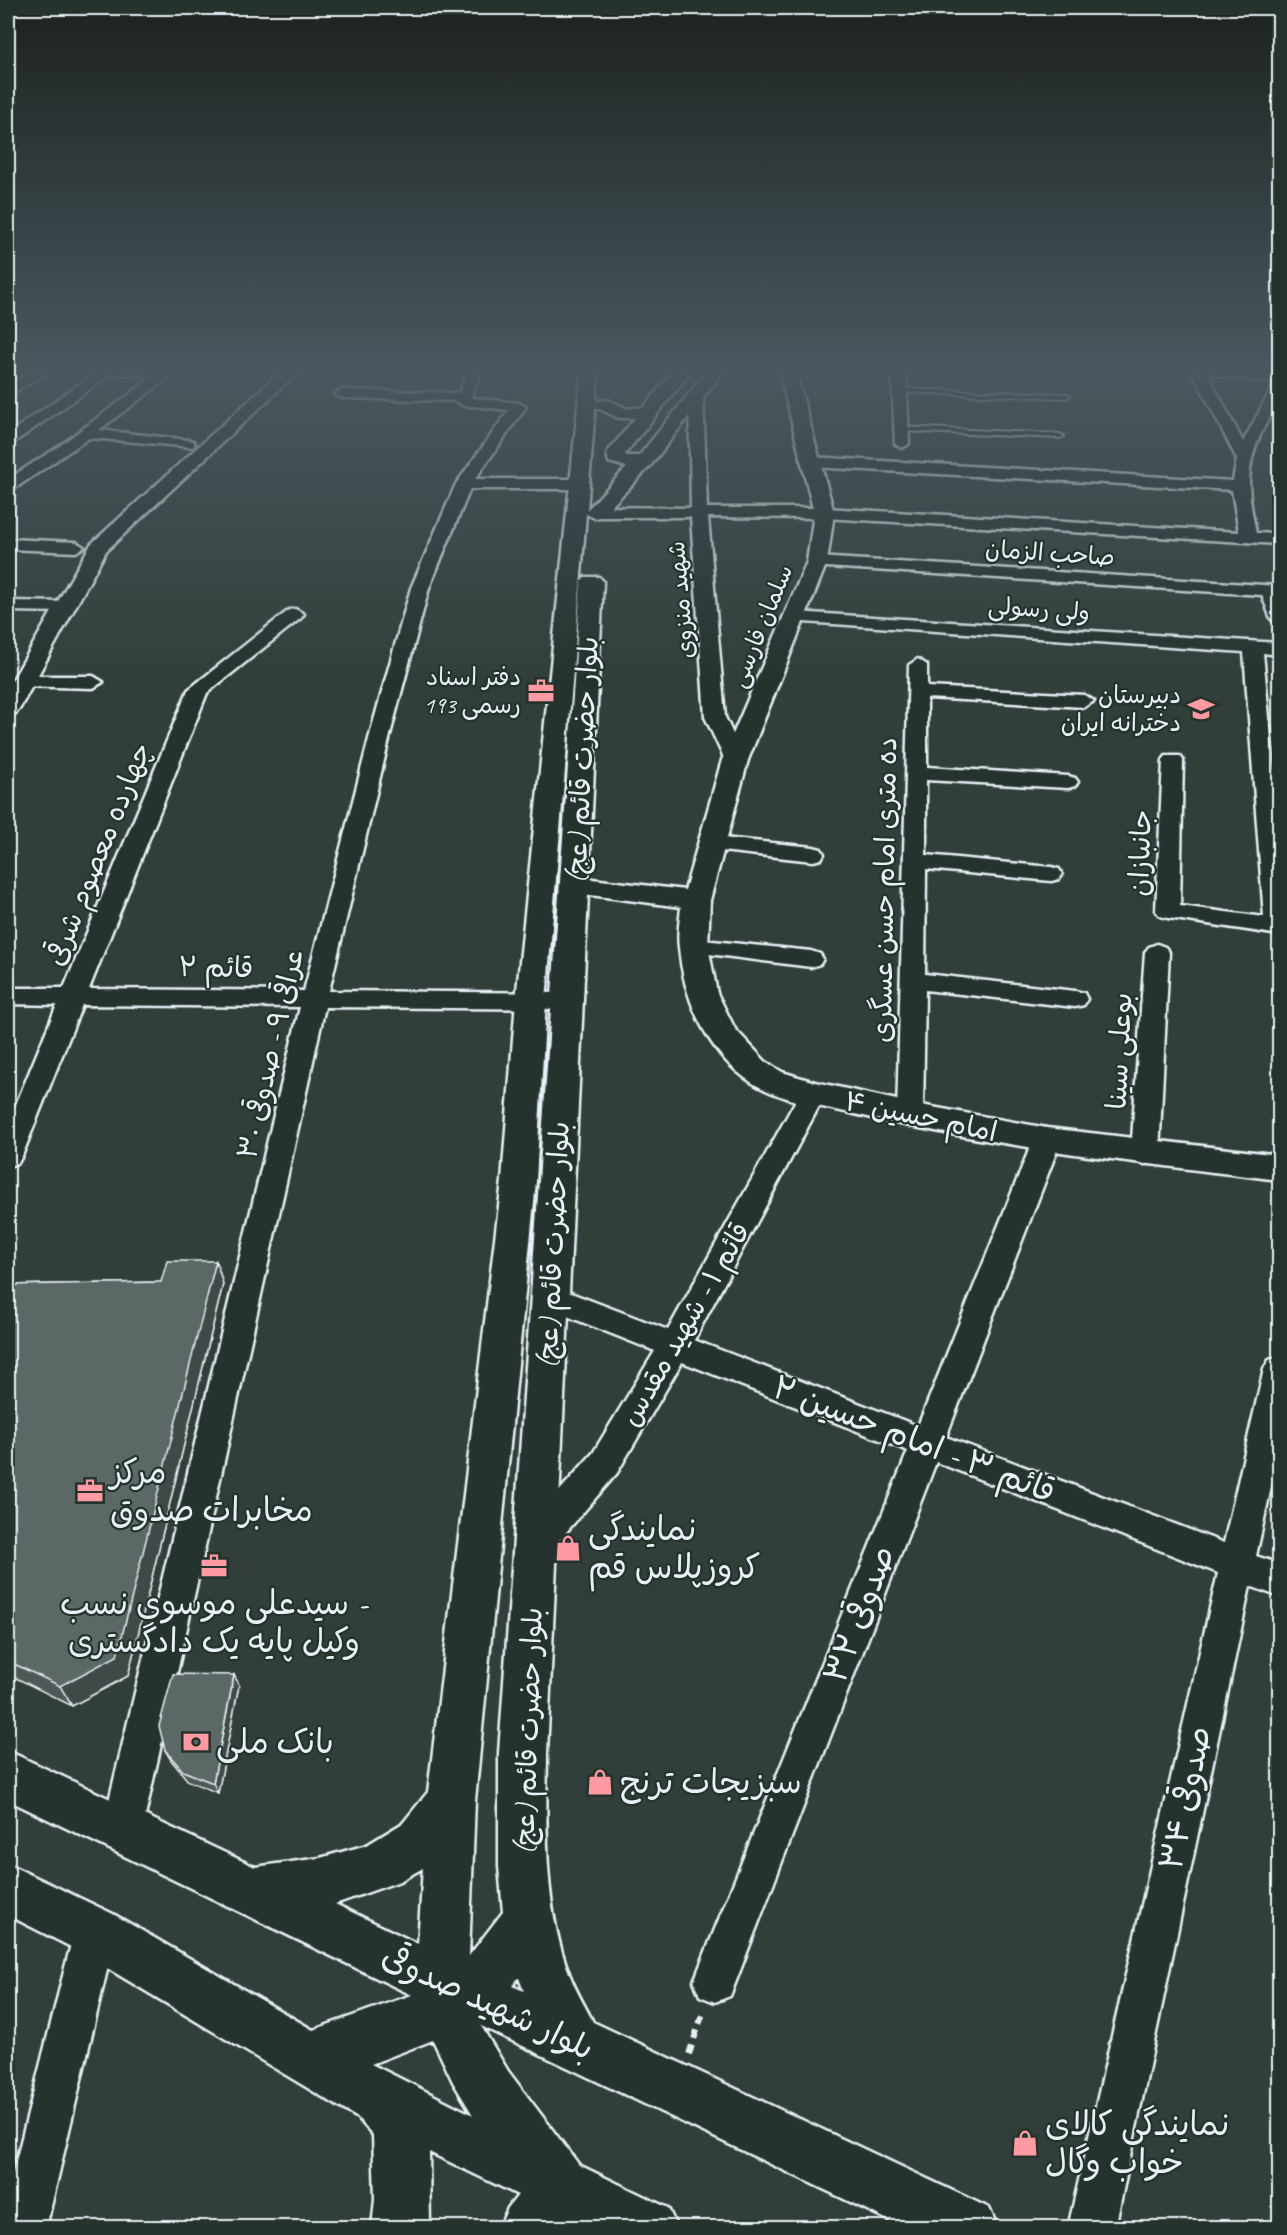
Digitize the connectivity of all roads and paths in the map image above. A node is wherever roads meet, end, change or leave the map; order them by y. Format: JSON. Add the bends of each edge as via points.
{"nodes":[{"id":1,"x":27,"y":473,"type":"edge"},
{"id":2,"x":156,"y":473,"type":"edge"},
{"id":3,"x":179,"y":473,"type":"edge"},
{"id":4,"x":472,"y":473,"type":"edge"},
{"id":5,"x":585,"y":473,"type":"edge"},
{"id":6,"x":590,"y":473,"type":"edge"},
{"id":7,"x":627,"y":473,"type":"edge"},
{"id":8,"x":698,"y":473,"type":"edge"},
{"id":9,"x":814,"y":473,"type":"edge"},
{"id":10,"x":1013,"y":473,"type":"edge"},
{"id":11,"x":1242,"y":473,"type":"edge"},
{"id":12,"x":464,"y":484,"type":"junction"},
{"id":13,"x":8,"y":486,"type":"edge"},
{"id":14,"x":1240,"y":486,"type":"junction"},
{"id":15,"x":584,"y":504,"type":"junction"},
{"id":16,"x":699,"y":512,"type":"junction"},
{"id":17,"x":824,"y":513,"type":"junction"},
{"id":18,"x":1248,"y":537,"type":"junction"},
{"id":19,"x":1280,"y":539,"type":"edge"},
{"id":20,"x":8,"y":544,"type":"edge"},
{"id":21,"x":76,"y":547,"type":"junction"},
{"id":22,"x":817,"y":562,"type":"junction"},
{"id":23,"x":1274,"y":591,"type":"edge"},
{"id":24,"x":8,"y":606,"type":"edge"},
{"id":25,"x":55,"y":607,"type":"junction"},
{"id":26,"x":295,"y":614,"type":"dead end"},
{"id":27,"x":795,"y":617,"type":"junction"},
{"id":28,"x":1280,"y":619,"type":"edge"},
{"id":29,"x":1253,"y":647,"type":"junction"},
{"id":30,"x":1280,"y":649,"type":"edge"},
{"id":31,"x":918,"y":665,"type":"dead end"},
{"id":32,"x":15,"y":675,"type":"edge"},
{"id":33,"x":93,"y":682,"type":"dead end"},
{"id":34,"x":918,"y":692,"type":"junction"},
{"id":35,"x":1084,"y":701,"type":"dead end"},
{"id":36,"x":8,"y":708,"type":"edge"},
{"id":37,"x":735,"y":760,"type":"junction"},
{"id":38,"x":1173,"y":760,"type":"dead end"},
{"id":39,"x":916,"y":773,"type":"junction"},
{"id":40,"x":1068,"y":782,"type":"dead end"},
{"id":41,"x":712,"y":844,"type":"junction"},
{"id":42,"x":813,"y":854,"type":"dead end"},
{"id":43,"x":915,"y":861,"type":"junction"},
{"id":44,"x":1051,"y":874,"type":"dead end"},
{"id":45,"x":575,"y":885,"type":"junction"},
{"id":46,"x":696,"y":900,"type":"junction"},
{"id":47,"x":1278,"y":927,"type":"edge"},
{"id":48,"x":693,"y":946,"type":"junction"},
{"id":49,"x":1157,"y":952,"type":"dead end"},
{"id":50,"x":811,"y":959,"type":"dead end"},
{"id":51,"x":913,"y":981,"type":"junction"},
{"id":52,"x":8,"y":996,"type":"edge"},
{"id":53,"x":72,"y":996,"type":"junction"},
{"id":54,"x":315,"y":998,"type":"junction"},
{"id":55,"x":1075,"y":999,"type":"dead end"},
{"id":56,"x":531,"y":1000,"type":"junction"},
{"id":57,"x":567,"y":1001,"type":"junction"},
{"id":58,"x":813,"y":1093,"type":"junction"},
{"id":59,"x":910,"y":1115,"type":"junction"},
{"id":60,"x":1047,"y":1140,"type":"junction"},
{"id":61,"x":1145,"y":1154,"type":"junction"},
{"id":62,"x":8,"y":1155,"type":"edge"},
{"id":63,"x":1280,"y":1168,"type":"edge"},
{"id":64,"x":550,"y":1297,"type":"junction"},
{"id":65,"x":675,"y":1346,"type":"junction"},
{"id":66,"x":1280,"y":1369,"type":"edge"},
{"id":67,"x":926,"y":1444,"type":"junction"},
{"id":68,"x":537,"y":1541,"type":"junction"},
{"id":69,"x":1237,"y":1564,"type":"junction"},
{"id":70,"x":1280,"y":1581,"type":"edge"},
{"id":71,"x":8,"y":1775,"type":"edge"},
{"id":72,"x":452,"y":1800,"type":"junction"},
{"id":73,"x":122,"y":1830,"type":"junction"},
{"id":74,"x":8,"y":1889,"type":"edge"},
{"id":75,"x":255,"y":1892,"type":"junction"},
{"id":76,"x":528,"y":1919,"type":"junction"},
{"id":77,"x":95,"y":1932,"type":"junction"},
{"id":78,"x":715,"y":1981,"type":"joint"},
{"id":79,"x":451,"y":1994,"type":"junction"},
{"id":80,"x":574,"y":2040,"type":"junction"},
{"id":81,"x":307,"y":2059,"type":"junction"},
{"id":82,"x":676,"y":2090,"type":"junction"},
{"id":83,"x":377,"y":2098,"type":"junction"},
{"id":84,"x":545,"y":2208,"type":"edge"},
{"id":85,"x":945,"y":2224,"type":"edge"},
{"id":86,"x":22,"y":2228,"type":"edge"},
{"id":87,"x":401,"y":2228,"type":"edge"},
{"id":88,"x":648,"y":2228,"type":"edge"},
{"id":89,"x":1091,"y":2228,"type":"edge"}],
"edges":[{"from":1,"to":13,"type":"street"},
{"from":2,"to":21,"type":"main road"},
{"from":3,"to":25,"type":"main road","via":[[98,548]]},
{"from":4,"to":12,"type":"street","name":"عراقی ۹ - صدوقی ۳۰"},
{"from":5,"to":15,"type":"main road"},
{"from":6,"to":15,"type":"main road"},
{"from":7,"to":15,"type":"main road"},
{"from":8,"to":16,"type":"street","name":"شهید منزوی"},
{"from":9,"to":17,"type":"main road","name":"سلمان فارسی"},
{"from":10,"to":14,"type":"street"},
{"from":11,"to":14,"type":"street"},
{"from":12,"to":15,"type":"street"},
{"from":12,"to":54,"type":"street","name":"عراقی ۹ - صدوقی ۳۰","via":[[420,588]]},
{"from":14,"to":18,"type":"street"},
{"from":15,"to":16,"type":"street"},
{"from":15,"to":45,"type":"main road","name":"بلوار حضرت قائم (عج)"},
{"from":15,"to":56,"type":"main road","name":"بلوار حضرت قائم (عج)"},
{"from":16,"to":17,"type":"street"},
{"from":16,"to":37,"type":"street","name":"شهید منزوی","via":[[716,717]]},
{"from":17,"to":18,"type":"street"},
{"from":17,"to":22,"type":"main road","name":"سلمان فارسی"},
{"from":18,"to":19,"type":"street"},
{"from":20,"to":21,"type":"street"},
{"from":21,"to":25,"type":"main road"},
{"from":22,"to":23,"type":"street","name":"صاحب الزمان"},
{"from":22,"to":27,"type":"main road","name":"سلمان فارسی"},
{"from":23,"to":28,"type":"street"},
{"from":24,"to":25,"type":"street"},
{"from":25,"to":32,"type":"main road"},
{"from":26,"to":53,"type":"street","name":"چهارده معصوم شرقی","via":[[198,690]]},
{"from":27,"to":29,"type":"street","name":"ولی رسولی"},
{"from":27,"to":37,"type":"main road","name":"سلمان فارسی"},
{"from":29,"to":30,"type":"street","name":"ولی رسولی"},
{"from":29,"to":47,"type":"street"},
{"from":31,"to":34,"type":"street","name":"ده متری امام حسن عسگری"},
{"from":32,"to":33,"type":"street"},
{"from":32,"to":36,"type":"main road"},
{"from":34,"to":35,"type":"street"},
{"from":34,"to":39,"type":"street","name":"ده متری امام حسن عسگری"},
{"from":37,"to":41,"type":"main road","name":"سلمان فارسی"},
{"from":38,"to":47,"type":"street","name":"جانبازان","via":[[1168,911]]},
{"from":39,"to":40,"type":"street"},
{"from":39,"to":43,"type":"street","name":"ده متری امام حسن عسگری"},
{"from":41,"to":42,"type":"street"},
{"from":41,"to":46,"type":"main road","name":"سلمان فارسی"},
{"from":43,"to":44,"type":"street"},
{"from":43,"to":51,"type":"street","name":"ده متری امام حسن عسگری"},
{"from":45,"to":46,"type":"main road"},
{"from":45,"to":57,"type":"main road","name":"بلوار حضرت قائم (عج)"},
{"from":46,"to":48,"type":"main road","name":"امام حسین ۴"},
{"from":48,"to":50,"type":"street"},
{"from":48,"to":58,"type":"main road","name":"امام حسین ۴","via":[[702,993],[722,1034],[738,1054],[771,1080]]},
{"from":49,"to":61,"type":"street","name":"بوعلی سینا"},
{"from":51,"to":55,"type":"street"},
{"from":51,"to":59,"type":"street","name":"ده متری امام حسن عسگری"},
{"from":52,"to":53,"type":"street","name":"قائم ۲"},
{"from":53,"to":54,"type":"street","name":"قائم ۲"},
{"from":53,"to":62,"type":"street","name":"چهارده معصوم شرقی"},
{"from":54,"to":56,"type":"street","name":"قائم ۲"},
{"from":54,"to":73,"type":"street","name":"عراقی ۹ - صدوقی ۳۰"},
{"from":56,"to":57,"type":"street","name":"قائم ۲"},
{"from":56,"to":72,"type":"main road","name":"بلوار حضرت قائم (عج)","via":[[519,1181]]},
{"from":57,"to":64,"type":"main road","name":"بلوار حضرت قائم (عج)"},
{"from":58,"to":59,"type":"main road","name":"امام حسین ۴"},
{"from":58,"to":65,"type":"street","name":"قائم ۱ - شهید مقدس"},
{"from":59,"to":60,"type":"main road","name":"امام حسین ۴"},
{"from":60,"to":61,"type":"main road","name":"امام حسین ۴"},
{"from":60,"to":67,"type":"street","name":"صدوقی ۳۲"},
{"from":61,"to":63,"type":"main road","name":"امام حسین ۴"},
{"from":64,"to":65,"type":"street","name":"قائم ۳ - امام حسین ۲"},
{"from":64,"to":68,"type":"main road","name":"بلوار حضرت قائم (عج)"},
{"from":65,"to":67,"type":"street","name":"قائم ۳ - امام حسین ۲"},
{"from":65,"to":68,"type":"street","name":"قائم ۱ - شهید مقدس","via":[[605,1463]]},
{"from":66,"to":69,"type":"street","name":"صدوقی ۳۴"},
{"from":67,"to":69,"type":"street","name":"قائم ۳ - امام حسین ۲"},
{"from":67,"to":78,"type":"street","name":"صدوقی ۳۲"},
{"from":68,"to":76,"type":"main road","name":"بلوار حضرت قائم (عج)","via":[[523,1753],[522,1858]]},
{"from":69,"to":70,"type":"street","name":"قائم ۳ - امام حسین ۲"},
{"from":69,"to":89,"type":"street","name":"صدوقی ۳۴"},
{"from":71,"to":73,"type":"main road","name":"بلوار شهید صدوقی"},
{"from":72,"to":75,"type":"main road","via":[[421,1840],[383,1864],[306,1887]]},
{"from":72,"to":79,"type":"main road","name":"بلوار حضرت قائم (عج)"},
{"from":73,"to":75,"type":"main road","name":"بلوار شهید صدوقی"},
{"from":74,"to":77,"type":"main road"},
{"from":75,"to":79,"type":"main road","name":"بلوار شهید صدوقی"},
{"from":76,"to":79,"type":"main road","via":[[497,1964]]},
{"from":76,"to":80,"type":"main road","name":"بلوار حضرت قائم (عج)","via":[[541,1974],[557,2013]]},
{"from":77,"to":81,"type":"main road"},
{"from":77,"to":86,"type":"street"},
{"from":78,"to":82,"type":"path"},
{"from":79,"to":80,"type":"main road","name":"بلوار شهید صدوقی"},
{"from":79,"to":81,"type":"main road","via":[[398,2027]]},
{"from":79,"to":84,"type":"main road","via":[[487,2086]]},
{"from":80,"to":82,"type":"main road","name":"بلوار شهید صدوقی"},
{"from":81,"to":83,"type":"main road"},
{"from":82,"to":85,"type":"main road","name":"بلوار شهید صدوقی"},
{"from":83,"to":84,"type":"main road"},
{"from":83,"to":87,"type":"main road","via":[[400,2125]]},
{"from":84,"to":88,"type":"main road"}]}
